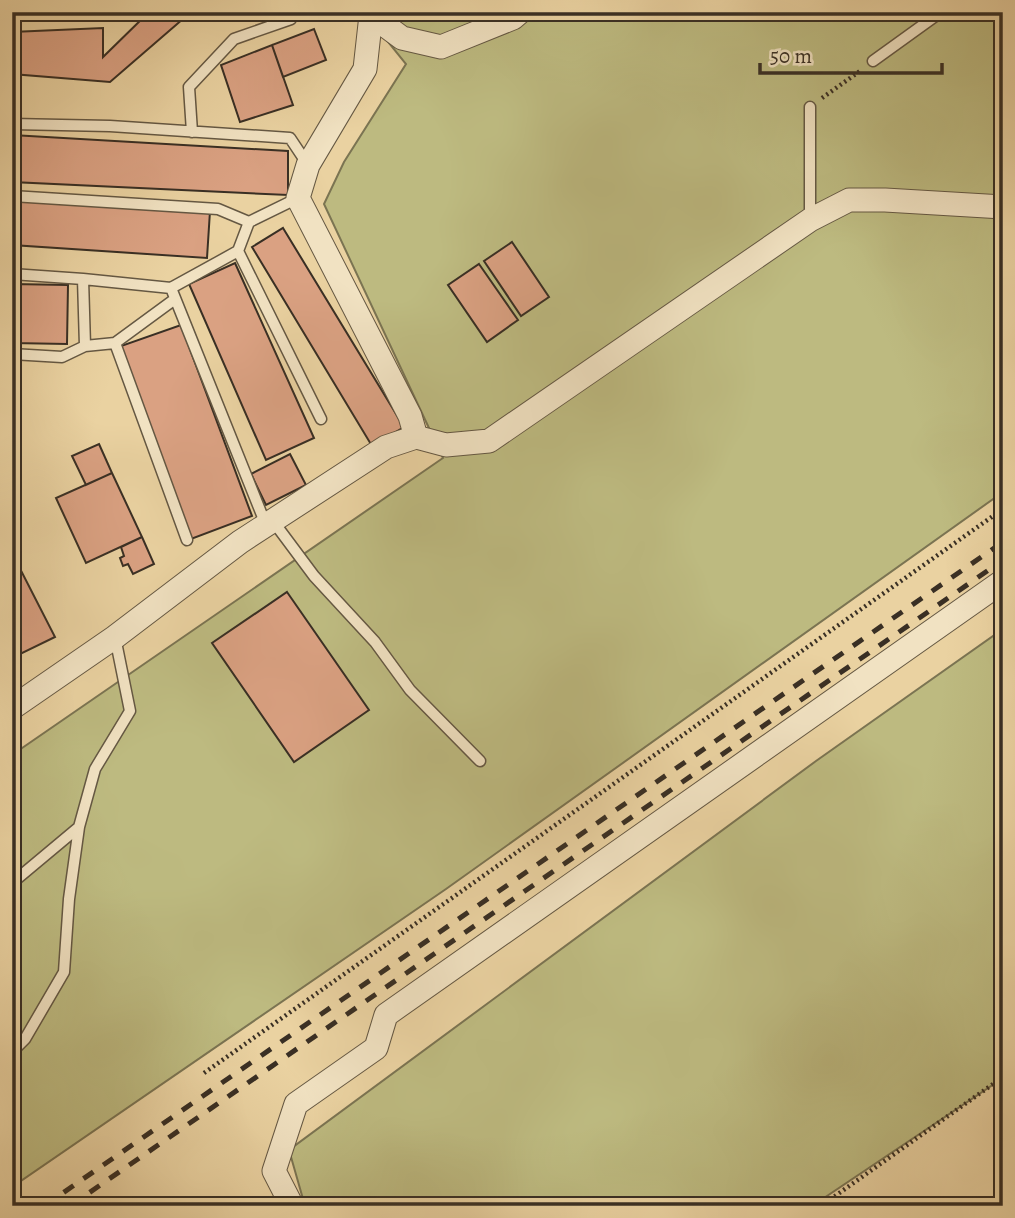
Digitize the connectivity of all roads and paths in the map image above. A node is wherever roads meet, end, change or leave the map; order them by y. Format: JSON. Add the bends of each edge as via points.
{"nodes":[{"id":1,"x":520,"y":12,"type":"edge"},
{"id":2,"x":941,"y":12,"type":"edge"},
{"id":3,"x":370,"y":13,"type":"edge"},
{"id":4,"x":291,"y":19,"type":"dead end"},
{"id":5,"x":873,"y":61,"type":"joint"},
{"id":6,"x":810,"y":107,"type":"joint"},
{"id":7,"x":12,"y":124,"type":"edge"},
{"id":8,"x":192,"y":132,"type":"junction"},
{"id":9,"x":308,"y":164,"type":"junction"},
{"id":10,"x":12,"y":196,"type":"edge"},
{"id":11,"x":298,"y":198,"type":"junction"},
{"id":12,"x":1003,"y":207,"type":"edge"},
{"id":13,"x":810,"y":220,"type":"junction"},
{"id":14,"x":248,"y":222,"type":"junction"},
{"id":15,"x":239,"y":251,"type":"junction"},
{"id":16,"x":12,"y":274,"type":"edge"},
{"id":17,"x":83,"y":279,"type":"junction"},
{"id":18,"x":173,"y":294,"type":"junction"},
{"id":19,"x":115,"y":343,"type":"junction"},
{"id":20,"x":85,"y":346,"type":"junction"},
{"id":21,"x":12,"y":354,"type":"edge"},
{"id":22,"x":321,"y":419,"type":"dead end"},
{"id":23,"x":416,"y":437,"type":"junction"},
{"id":24,"x":1003,"y":509,"type":"edge"},
{"id":25,"x":270,"y":523,"type":"junction"},
{"id":26,"x":187,"y":540,"type":"dead end"},
{"id":27,"x":1003,"y":581,"type":"edge"},
{"id":28,"x":116,"y":637,"type":"junction"},
{"id":29,"x":12,"y":708,"type":"edge"},
{"id":30,"x":480,"y":761,"type":"dead end"},
{"id":31,"x":79,"y":827,"type":"junction"},
{"id":32,"x":12,"y":883,"type":"edge"},
{"id":33,"x":12,"y":1052,"type":"edge"},
{"id":34,"x":204,"y":1073,"type":"dead end"},
{"id":35,"x":1003,"y":1077,"type":"edge"},
{"id":36,"x":292,"y":1206,"type":"edge"},
{"id":37,"x":821,"y":1206,"type":"edge"}],
"edges":[{"from":1,"to":3,"type":"street","via":[[441,47],[402,38]]},
{"from":2,"to":5,"type":"lane"},
{"from":3,"to":9,"type":"street","via":[[365,69]]},
{"from":4,"to":8,"type":"lane","via":[[234,40],[189,87]]},
{"from":5,"to":6,"type":"path"},
{"from":6,"to":13,"type":"lane"},
{"from":7,"to":8,"type":"lane"},
{"from":8,"to":9,"type":"lane","via":[[290,138]]},
{"from":9,"to":11,"type":"street"},
{"from":10,"to":14,"type":"lane","via":[[218,209]]},
{"from":11,"to":14,"type":"lane"},
{"from":11,"to":23,"type":"street","via":[[410,416]]},
{"from":12,"to":13,"type":"street","via":[[849,200]]},
{"from":13,"to":23,"type":"street","via":[[489,441],[446,445]]},
{"from":14,"to":15,"type":"lane"},
{"from":15,"to":18,"type":"lane"},
{"from":15,"to":22,"type":"lane"},
{"from":16,"to":17,"type":"lane"},
{"from":17,"to":18,"type":"lane"},
{"from":17,"to":20,"type":"lane"},
{"from":18,"to":19,"type":"lane"},
{"from":18,"to":25,"type":"lane"},
{"from":19,"to":20,"type":"lane"},
{"from":19,"to":26,"type":"lane"},
{"from":20,"to":21,"type":"lane","via":[[62,357]]},
{"from":23,"to":25,"type":"street","via":[[386,447]]},
{"from":24,"to":34,"type":"path"},
{"from":25,"to":28,"type":"street"},
{"from":25,"to":30,"type":"lane","via":[[375,642],[410,690]]},
{"from":27,"to":36,"type":"street","via":[[386,1015],[376,1048],[296,1104],[274,1171]]},
{"from":28,"to":29,"type":"street"},
{"from":28,"to":31,"type":"lane","via":[[130,711],[95,769]]},
{"from":31,"to":32,"type":"lane"},
{"from":31,"to":33,"type":"lane","via":[[64,972],[25,1039]]},
{"from":35,"to":37,"type":"path"}]}
